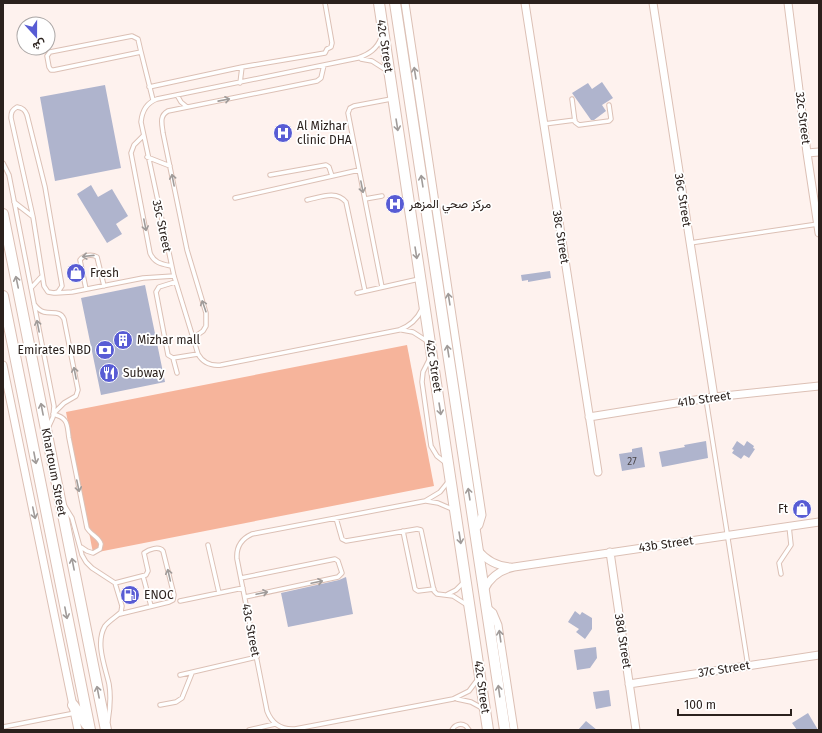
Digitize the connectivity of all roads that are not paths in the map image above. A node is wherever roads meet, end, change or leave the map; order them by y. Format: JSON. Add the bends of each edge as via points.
{"nodes":[{"id":1,"x":325,"y":3,"type":"edge"},
{"id":2,"x":379,"y":3,"type":"edge"},
{"id":3,"x":396,"y":3,"type":"edge"},
{"id":4,"x":404,"y":3,"type":"edge"},
{"id":5,"x":524,"y":3,"type":"edge"},
{"id":6,"x":653,"y":3,"type":"edge"},
{"id":7,"x":788,"y":3,"type":"edge"},
{"id":8,"x":383,"y":34,"type":"junction"},
{"id":9,"x":141,"y":52,"type":"junction"},
{"id":10,"x":358,"y":58,"type":"junction"},
{"id":11,"x":324,"y":65,"type":"junction"},
{"id":12,"x":242,"y":67,"type":"junction"},
{"id":13,"x":389,"y":73,"type":"junction"},
{"id":14,"x":240,"y":83,"type":"junction"},
{"id":15,"x":149,"y":86,"type":"junction"},
{"id":16,"x":177,"y":95,"type":"junction"},
{"id":17,"x":393,"y":98,"type":"junction"},
{"id":18,"x":572,"y":99,"type":"dead end"},
{"id":19,"x":153,"y":100,"type":"junction"},
{"id":20,"x":609,"y":105,"type":"dead end"},
{"id":21,"x":187,"y":107,"type":"junction"},
{"id":22,"x":575,"y":120,"type":"junction"},
{"id":23,"x":543,"y":124,"type":"junction"},
{"id":24,"x":144,"y":136,"type":"junction"},
{"id":25,"x":819,"y":152,"type":"edge"},
{"id":26,"x":807,"y":153,"type":"junction"},
{"id":27,"x":148,"y":157,"type":"junction"},
{"id":28,"x":3,"y":163,"type":"edge"},
{"id":29,"x":170,"y":166,"type":"junction"},
{"id":30,"x":359,"y":170,"type":"junction"},
{"id":31,"x":270,"y":176,"type":"dead end"},
{"id":32,"x":332,"y":176,"type":"junction"},
{"id":33,"x":382,"y":196,"type":"dead end"},
{"id":34,"x":235,"y":198,"type":"dead end"},
{"id":35,"x":365,"y":199,"type":"junction"},
{"id":36,"x":307,"y":200,"type":"dead end"},
{"id":37,"x":14,"y":202,"type":"junction"},
{"id":38,"x":3,"y":214,"type":"edge"},
{"id":39,"x":33,"y":217,"type":"junction"},
{"id":40,"x":818,"y":224,"type":"junction"},
{"id":41,"x":819,"y":233,"type":"edge"},
{"id":42,"x":690,"y":243,"type":"junction"},
{"id":43,"x":171,"y":266,"type":"junction"},
{"id":44,"x":42,"y":276,"type":"junction"},
{"id":45,"x":174,"y":276,"type":"junction"},
{"id":46,"x":420,"y":279,"type":"junction"},
{"id":47,"x":175,"y":282,"type":"junction"},
{"id":48,"x":104,"y":286,"type":"junction"},
{"id":49,"x":382,"y":287,"type":"junction"},
{"id":50,"x":31,"y":288,"type":"junction"},
{"id":51,"x":86,"y":290,"type":"junction"},
{"id":52,"x":365,"y":291,"type":"junction"},
{"id":53,"x":357,"y":293,"type":"dead end"},
{"id":54,"x":54,"y":294,"type":"junction"},
{"id":55,"x":3,"y":296,"type":"edge"},
{"id":56,"x":424,"y":303,"type":"junction"},
{"id":57,"x":34,"y":304,"type":"junction"},
{"id":58,"x":399,"y":330,"type":"junction"},
{"id":59,"x":193,"y":338,"type":"junction"},
{"id":60,"x":431,"y":350,"type":"junction"},
{"id":61,"x":198,"y":354,"type":"junction"},
{"id":62,"x":173,"y":358,"type":"junction"},
{"id":63,"x":3,"y":365,"type":"edge"},
{"id":64,"x":177,"y":373,"type":"dead end"},
{"id":65,"x":819,"y":386,"type":"edge"},
{"id":66,"x":714,"y":397,"type":"junction"},
{"id":67,"x":706,"y":398,"type":"junction"},
{"id":68,"x":53,"y":414,"type":"junction"},
{"id":69,"x":589,"y":417,"type":"junction"},
{"id":70,"x":47,"y":433,"type":"junction"},
{"id":71,"x":449,"y":466,"type":"junction"},
{"id":72,"x":598,"y":472,"type":"dead end"},
{"id":73,"x":451,"y":478,"type":"junction"},
{"id":74,"x":425,"y":501,"type":"junction"},
{"id":75,"x":61,"y":503,"type":"junction"},
{"id":76,"x":456,"y":512,"type":"junction"},
{"id":77,"x":336,"y":518,"type":"junction"},
{"id":78,"x":819,"y":522,"type":"edge"},
{"id":79,"x":789,"y":526,"type":"junction"},
{"id":80,"x":475,"y":529,"type":"junction"},
{"id":81,"x":403,"y":531,"type":"junction"},
{"id":82,"x":728,"y":535,"type":"junction"},
{"id":83,"x":208,"y":545,"type":"dead end"},
{"id":84,"x":80,"y":547,"type":"junction"},
{"id":85,"x":478,"y":550,"type":"junction"},
{"id":86,"x":610,"y":552,"type":"junction"},
{"id":87,"x":514,"y":567,"type":"junction"},
{"id":88,"x":780,"y":574,"type":"dead end"},
{"id":89,"x":143,"y":576,"type":"junction"},
{"id":90,"x":241,"y":578,"type":"junction"},
{"id":91,"x":466,"y":580,"type":"junction"},
{"id":92,"x":115,"y":583,"type":"junction"},
{"id":93,"x":243,"y":588,"type":"junction"},
{"id":94,"x":434,"y":589,"type":"junction"},
{"id":95,"x":484,"y":590,"type":"junction"},
{"id":96,"x":219,"y":593,"type":"junction"},
{"id":97,"x":448,"y":594,"type":"junction"},
{"id":98,"x":245,"y":596,"type":"junction"},
{"id":99,"x":180,"y":600,"type":"dead end"},
{"id":100,"x":151,"y":606,"type":"junction"},
{"id":101,"x":486,"y":607,"type":"junction"},
{"id":102,"x":470,"y":609,"type":"junction"},
{"id":103,"x":119,"y":614,"type":"junction"},
{"id":104,"x":819,"y":655,"type":"edge"},
{"id":105,"x":257,"y":658,"type":"junction"},
{"id":106,"x":748,"y":666,"type":"junction"},
{"id":107,"x":480,"y":671,"type":"junction"},
{"id":108,"x":192,"y":672,"type":"junction"},
{"id":109,"x":180,"y":675,"type":"dead end"},
{"id":110,"x":629,"y":684,"type":"junction"},
{"id":111,"x":454,"y":699,"type":"junction"},
{"id":112,"x":160,"y":705,"type":"dead end"},
{"id":113,"x":74,"y":709,"type":"junction"},
{"id":114,"x":486,"y":711,"type":"junction"},
{"id":115,"x":275,"y":724,"type":"junction"},
{"id":116,"x":3,"y":727,"type":"edge"},
{"id":117,"x":90,"y":729,"type":"edge"},
{"id":118,"x":78,"y":730,"type":"edge"},
{"id":119,"x":106,"y":730,"type":"edge"},
{"id":120,"x":249,"y":730,"type":"edge"},
{"id":121,"x":452,"y":730,"type":"edge"},
{"id":122,"x":469,"y":730,"type":"edge"},
{"id":123,"x":488,"y":730,"type":"edge"},
{"id":124,"x":505,"y":730,"type":"edge"},
{"id":125,"x":514,"y":730,"type":"edge"},
{"id":126,"x":636,"y":730,"type":"edge"}],
"edges":[{"from":1,"to":12,"type":"lane","via":[[332,43],[325,53]]},
{"from":2,"to":8,"type":"street","name":"42c Street"},
{"from":80,"to":3,"type":"street","name":"42c Street","one_way":true},
{"from":80,"to":4,"type":"street","one_way":true,"via":[[482,515]]},
{"from":5,"to":23,"type":"street","name":"38c Street"},
{"from":6,"to":42,"type":"street","name":"36c Street"},
{"from":7,"to":26,"type":"street","name":"32c Street"},
{"from":8,"to":10,"type":"lane","via":[[381,41],[371,52]]},
{"from":8,"to":13,"type":"street","name":"42c Street"},
{"from":9,"to":9,"type":"lane","via":[[138,39],[132,36],[50,52],[47,58],[50,69],[54,70]]},
{"from":9,"to":15,"type":"lane"},
{"from":10,"to":11,"type":"lane"},
{"from":10,"to":13,"type":"lane","via":[[372,60]]},
{"from":11,"to":14,"type":"lane"},
{"from":21,"to":11,"type":"lane","one_way":true,"via":[[317,81],[321,78]]},
{"from":12,"to":14,"type":"lane"},
{"from":12,"to":15,"type":"lane"},
{"from":13,"to":17,"type":"street","name":"42c Street"},
{"from":14,"to":16,"type":"lane"},
{"from":15,"to":19,"type":"lane"},
{"from":16,"to":19,"type":"lane"},
{"from":16,"to":21,"type":"lane"},
{"from":17,"to":30,"type":"lane","via":[[352,107],[348,113]]},
{"from":17,"to":46,"type":"street","name":"42c Street","one_way":true},
{"from":18,"to":22,"type":"lane"},
{"from":19,"to":24,"type":"lane","name":"35c Street","via":[[142,113]]},
{"from":20,"to":22,"type":"lane","via":[[609,121],[582,125],[577,124]]},
{"from":21,"to":29,"type":"lane","via":[[168,111],[162,118]]},
{"from":22,"to":23,"type":"lane"},
{"from":23,"to":69,"type":"street","name":"38c Street"},
{"from":24,"to":27,"type":"lane","name":"35c Street"},
{"from":24,"to":43,"type":"lane","one_way":true,"via":[[134,145],[131,153],[150,253],[157,262]]},
{"from":25,"to":26,"type":"street"},
{"from":26,"to":40,"type":"street","name":"32c Street"},
{"from":27,"to":29,"type":"lane"},
{"from":27,"to":43,"type":"lane","name":"35c Street"},
{"from":28,"to":37,"type":"lane","via":[[8,172]]},
{"from":59,"to":29,"type":"lane","one_way":true,"via":[[206,326],[206,313],[186,250]]},
{"from":30,"to":32,"type":"lane"},
{"from":30,"to":35,"type":"lane","one_way":true},
{"from":31,"to":32,"type":"lane","via":[[326,165]]},
{"from":32,"to":34,"type":"lane"},
{"from":33,"to":35,"type":"lane"},
{"from":35,"to":49,"type":"lane"},
{"from":36,"to":52,"type":"lane","via":[[332,194],[338,195],[346,202]]},
{"from":37,"to":39,"type":"lane"},
{"from":37,"to":50,"type":"lane"},
{"from":70,"to":38,"type":"street","name":"Khartoum Street","one_way":true},
{"from":39,"to":44,"type":"lane"},
{"from":39,"to":54,"type":"lane","via":[[11,118],[11,113],[17,107],[25,110],[27,115],[45,187],[62,286]]},
{"from":40,"to":41,"type":"street","name":"32c Street"},
{"from":40,"to":42,"type":"lane"},
{"from":42,"to":66,"type":"street","name":"36c Street"},
{"from":43,"to":45,"type":"lane","name":"35c Street"},
{"from":44,"to":50,"type":"lane"},
{"from":44,"to":54,"type":"lane","via":[[45,289]]},
{"from":45,"to":47,"type":"lane","name":"35c Street"},
{"from":45,"to":48,"type":"lane","via":[[143,278]]},
{"from":46,"to":49,"type":"lane"},
{"from":46,"to":56,"type":"street","name":"42c Street"},
{"from":47,"to":59,"type":"lane","name":"35c Street"},
{"from":47,"to":62,"type":"lane","via":[[159,287],[156,292],[168,353]]},
{"from":48,"to":51,"type":"lane"},
{"from":48,"to":51,"type":"lane","one_way":true,"via":[[97,257],[92,255],[80,260]]},
{"from":49,"to":52,"type":"lane"},
{"from":50,"to":57,"type":"lane"},
{"from":51,"to":54,"type":"lane"},
{"from":52,"to":53,"type":"lane"},
{"from":55,"to":117,"type":"street","name":"Khartoum Street","one_way":true},
{"from":56,"to":58,"type":"lane","via":[[416,320]]},
{"from":56,"to":60,"type":"street","name":"42c Street"},
{"from":68,"to":57,"type":"lane","one_way":true,"via":[[54,406]]},
{"from":68,"to":57,"type":"lane","one_way":true,"via":[[76,396],[78,390],[63,317],[58,313],[43,312]]},
{"from":58,"to":60,"type":"lane","via":[[413,332],[426,340]]},
{"from":58,"to":61,"type":"lane","via":[[221,365],[207,363]]},
{"from":59,"to":61,"type":"lane","name":"35c Street"},
{"from":60,"to":71,"type":"street","name":"42c Street","one_way":true},
{"from":60,"to":71,"type":"lane","via":[[422,379],[431,446],[437,456]]},
{"from":61,"to":62,"type":"lane"},
{"from":62,"to":64,"type":"lane"},
{"from":63,"to":113,"type":"street","one_way":true},
{"from":65,"to":66,"type":"street","name":"41b Street"},
{"from":66,"to":67,"type":"street","name":"41b Street"},
{"from":67,"to":69,"type":"street","name":"41b Street"},
{"from":67,"to":82,"type":"lane"},
{"from":68,"to":70,"type":"lane"},
{"from":68,"to":84,"type":"lane","one_way":true,"via":[[64,418],[68,425],[87,528],[101,544],[100,550],[93,553]]},
{"from":69,"to":72,"type":"street","name":"38c Street"},
{"from":70,"to":75,"type":"street","name":"Khartoum Street"},
{"from":71,"to":73,"type":"street","name":"42c Street"},
{"from":73,"to":74,"type":"lane","name":"43c Street","via":[[440,492]]},
{"from":73,"to":76,"type":"street","name":"42c Street"},
{"from":74,"to":76,"type":"lane","name":"43c Street","via":[[444,505]]},
{"from":74,"to":77,"type":"lane","name":"43c Street"},
{"from":75,"to":84,"type":"lane","via":[[72,518]]},
{"from":119,"to":75,"type":"street","name":"Khartoum Street","one_way":true},
{"from":76,"to":91,"type":"street","name":"42c Street","one_way":true},
{"from":77,"to":81,"type":"lane","via":[[342,539],[346,541]]},
{"from":77,"to":90,"type":"lane","name":"43c Street","via":[[248,536],[237,550]]},
{"from":78,"to":79,"type":"street","name":"43b Street"},
{"from":79,"to":82,"type":"street","name":"43b Street"},
{"from":79,"to":88,"type":"lane","via":[[791,545],[779,563]]},
{"from":80,"to":85,"type":"street","name":"42c Street"},
{"from":81,"to":94,"type":"lane","via":[[417,529],[423,532]]},
{"from":81,"to":94,"type":"lane","via":[[415,590],[418,592]]},
{"from":82,"to":86,"type":"street","name":"43b Street"},
{"from":82,"to":106,"type":"lane"},
{"from":83,"to":96,"type":"lane"},
{"from":84,"to":92,"type":"lane","via":[[89,566]]},
{"from":85,"to":87,"type":"street","name":"43b Street","via":[[494,563]]},
{"from":85,"to":95,"type":"street","name":"42c Street"},
{"from":86,"to":87,"type":"street","name":"43b Street"},
{"from":86,"to":110,"type":"street","name":"38d Street"},
{"from":87,"to":95,"type":"street","name":"43b Street","via":[[496,574]]},
{"from":89,"to":92,"type":"lane"},
{"from":89,"to":100,"type":"lane"},
{"from":100,"to":89,"type":"lane","one_way":true,"via":[[174,598],[162,549],[157,548],[144,553],[148,572]]},
{"from":90,"to":93,"type":"lane","name":"43c Street"},
{"from":98,"to":90,"type":"lane","one_way":true,"via":[[338,577],[342,573],[335,559]]},
{"from":91,"to":97,"type":"lane"},
{"from":91,"to":102,"type":"street","name":"42c Street"},
{"from":92,"to":103,"type":"lane","via":[[122,606]]},
{"from":93,"to":96,"type":"lane"},
{"from":93,"to":98,"type":"lane","name":"43c Street"},
{"from":94,"to":97,"type":"lane","via":[[437,594]]},
{"from":95,"to":101,"type":"street","name":"42c Street"},
{"from":96,"to":99,"type":"lane"},
{"from":97,"to":102,"type":"lane","via":[[458,598]]},
{"from":98,"to":105,"type":"lane","name":"43c Street"},
{"from":100,"to":103,"type":"lane"},
{"from":124,"to":101,"type":"street","name":"42c Street","one_way":true},
{"from":125,"to":101,"type":"street","one_way":true,"via":[[498,624],[493,613]]},
{"from":102,"to":107,"type":"street","name":"42c Street"},
{"from":103,"to":119,"type":"lane","via":[[106,626],[101,640],[110,694]]},
{"from":104,"to":106,"type":"street","name":"37c Street"},
{"from":105,"to":108,"type":"lane"},
{"from":105,"to":115,"type":"lane","name":"43c Street","via":[[267,711]]},
{"from":106,"to":110,"type":"street","name":"37c Street"},
{"from":107,"to":111,"type":"lane","via":[[469,691]]},
{"from":107,"to":114,"type":"street","name":"42c Street"},
{"from":108,"to":109,"type":"lane"},
{"from":108,"to":112,"type":"lane","via":[[182,698]]},
{"from":110,"to":126,"type":"street","name":"38d Street"},
{"from":111,"to":114,"type":"lane","via":[[471,702]]},
{"from":111,"to":115,"type":"lane","via":[[296,729],[285,729]]},
{"from":113,"to":116,"type":"lane"},
{"from":113,"to":117,"type":"street"},
{"from":113,"to":118,"type":"street"},
{"from":114,"to":123,"type":"street","name":"42c Street"},
{"from":115,"to":120,"type":"lane"},
{"from":121,"to":122,"type":"lane","via":[[459,724]]}]}
